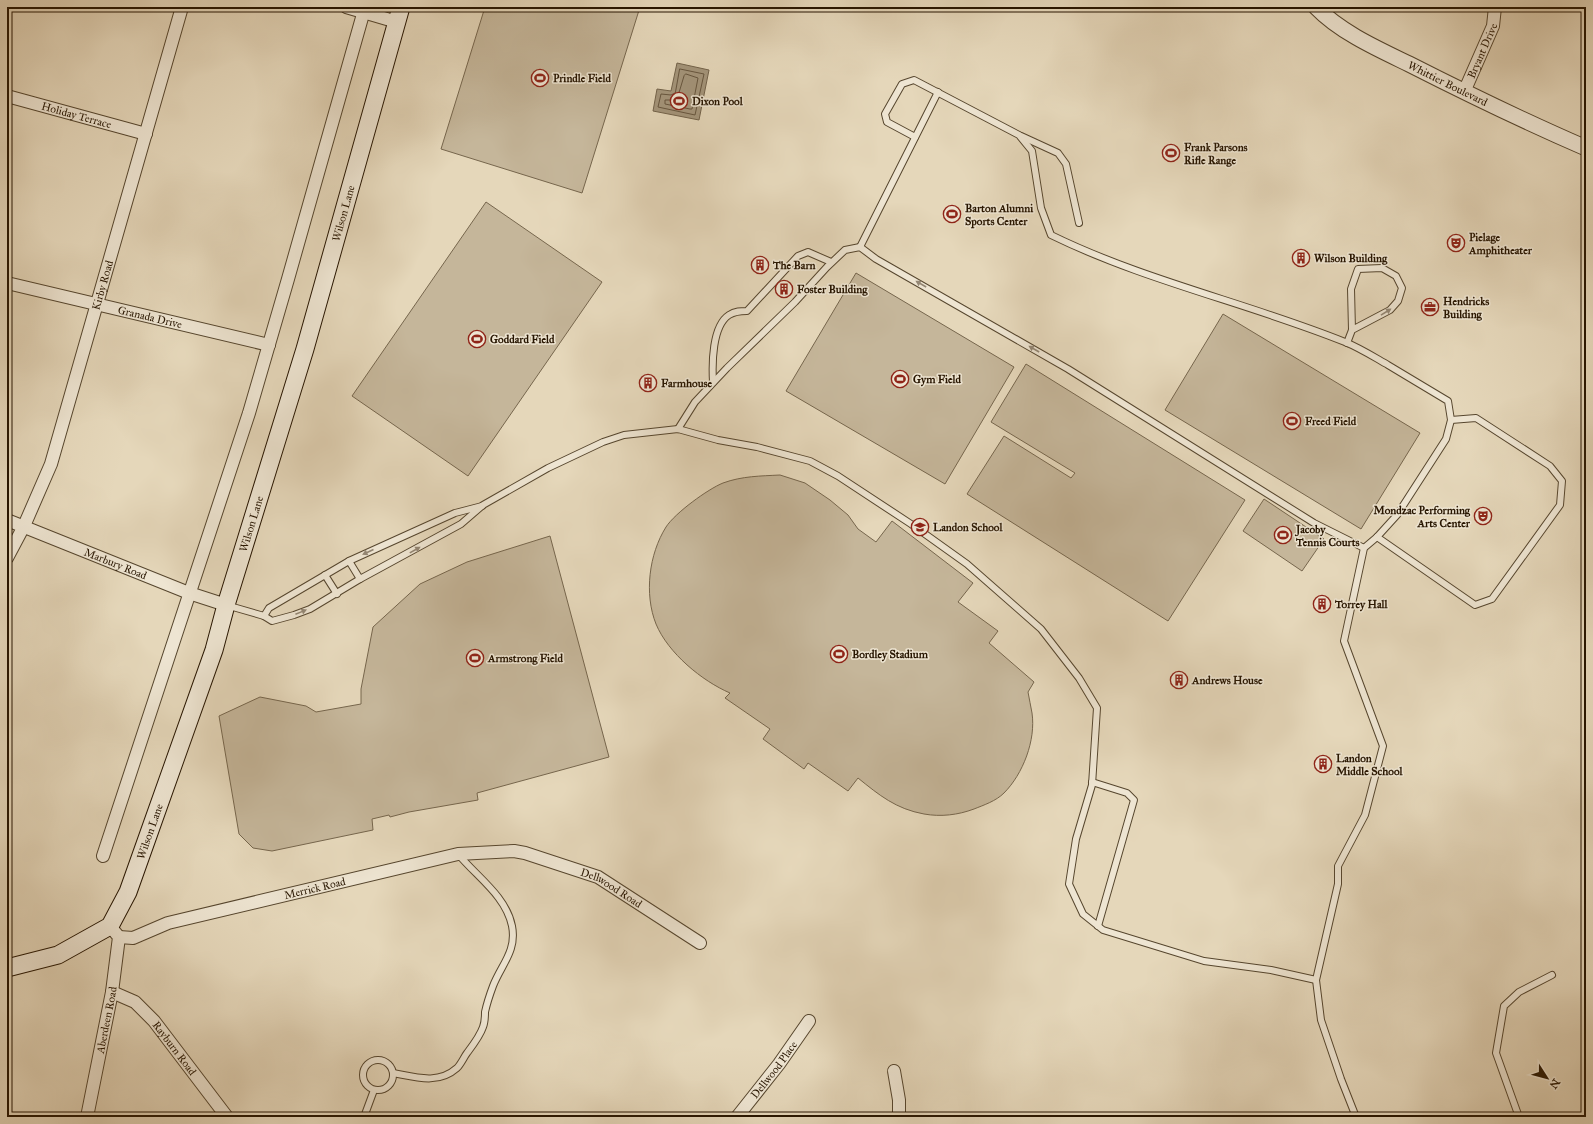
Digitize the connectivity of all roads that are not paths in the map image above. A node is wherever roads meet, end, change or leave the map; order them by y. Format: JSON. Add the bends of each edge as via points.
{"nodes":[{"id":1,"x":182,"y":7,"type":"edge"},
{"id":2,"x":346,"y":7,"type":"edge"},
{"id":3,"x":1316,"y":7,"type":"edge"},
{"id":4,"x":1495,"y":7,"type":"edge"},
{"id":5,"x":364,"y":10,"type":"edge"},
{"id":6,"x":399,"y":15,"type":"edge"},
{"id":7,"x":938,"y":92,"type":"junction"},
{"id":8,"x":1464,"y":92,"type":"junction"},
{"id":9,"x":7,"y":96,"type":"edge"},
{"id":10,"x":146,"y":134,"type":"junction"},
{"id":11,"x":1019,"y":135,"type":"junction"},
{"id":12,"x":915,"y":137,"type":"junction"},
{"id":13,"x":1586,"y":148,"type":"edge"},
{"id":14,"x":1079,"y":223,"type":"dead end"},
{"id":15,"x":860,"y":247,"type":"junction"},
{"id":16,"x":831,"y":262,"type":"junction"},
{"id":17,"x":7,"y":284,"type":"edge"},
{"id":18,"x":97,"y":305,"type":"junction"},
{"id":19,"x":1352,"y":330,"type":"junction"},
{"id":20,"x":1347,"y":342,"type":"junction"},
{"id":21,"x":269,"y":345,"type":"junction"},
{"id":22,"x":713,"y":382,"type":"junction"},
{"id":23,"x":1451,"y":420,"type":"junction"},
{"id":24,"x":678,"y":429,"type":"junction"},
{"id":25,"x":483,"y":505,"type":"junction"},
{"id":26,"x":7,"y":520,"type":"edge"},
{"id":27,"x":24,"y":526,"type":"junction"},
{"id":28,"x":1377,"y":537,"type":"junction"},
{"id":29,"x":1364,"y":548,"type":"junction"},
{"id":30,"x":7,"y":558,"type":"edge"},
{"id":31,"x":349,"y":561,"type":"junction"},
{"id":32,"x":325,"y":575,"type":"junction"},
{"id":33,"x":360,"y":580,"type":"junction"},
{"id":34,"x":189,"y":593,"type":"junction"},
{"id":35,"x":337,"y":594,"type":"junction"},
{"id":36,"x":226,"y":605,"type":"junction"},
{"id":37,"x":264,"y":616,"type":"junction"},
{"id":38,"x":1092,"y":782,"type":"junction"},
{"id":39,"x":514,"y":852,"type":"joint"},
{"id":40,"x":458,"y":854,"type":"junction"},
{"id":41,"x":104,"y":856,"type":"dead end"},
{"id":42,"x":1098,"y":926,"type":"junction"},
{"id":43,"x":114,"y":931,"type":"junction"},
{"id":44,"x":700,"y":943,"type":"dead end"},
{"id":45,"x":7,"y":968,"type":"edge"},
{"id":46,"x":1552,"y":975,"type":"dead end"},
{"id":47,"x":1316,"y":980,"type":"junction"},
{"id":48,"x":112,"y":992,"type":"junction"},
{"id":49,"x":809,"y":1021,"type":"dead end"},
{"id":50,"x":894,"y":1071,"type":"dead end"},
{"id":51,"x":393,"y":1073,"type":"junction"},
{"id":52,"x":374,"y":1090,"type":"junction"},
{"id":53,"x":86,"y":1117,"type":"edge"},
{"id":54,"x":227,"y":1117,"type":"edge"},
{"id":55,"x":364,"y":1117,"type":"edge"},
{"id":56,"x":738,"y":1117,"type":"edge"},
{"id":57,"x":899,"y":1117,"type":"edge"},
{"id":58,"x":1356,"y":1117,"type":"edge"},
{"id":59,"x":1519,"y":1117,"type":"edge"}],
"edges":[{"from":1,"to":10,"type":"street","name":"Kirby Road"},
{"from":2,"to":5,"type":"street"},
{"from":3,"to":8,"type":"street","name":"Whittier Boulevard","via":[[1325,16],[1365,42]]},
{"from":4,"to":8,"type":"street","name":"Bryant Drive","via":[[1493,26]]},
{"from":5,"to":6,"type":"street"},
{"from":5,"to":21,"type":"street"},
{"from":6,"to":36,"type":"main road","name":"Wilson Lane","via":[[305,349]]},
{"from":7,"to":11,"type":"lane"},
{"from":7,"to":12,"type":"lane"},
{"from":7,"to":12,"type":"lane","via":[[914,80],[902,84],[884,114],[887,122]]},
{"from":8,"to":13,"type":"street","name":"Whittier Boulevard","via":[[1524,122]]},
{"from":9,"to":10,"type":"street","name":"Holiday Terrace"},
{"from":10,"to":18,"type":"street","name":"Kirby Road"},
{"from":11,"to":14,"type":"lane","via":[[1058,153],[1066,164]]},
{"from":11,"to":20,"type":"lane","via":[[1032,151],[1041,208],[1051,235],[1141,274]]},
{"from":12,"to":15,"type":"lane"},
{"from":15,"to":16,"type":"lane","via":[[845,250]]},
{"from":29,"to":15,"type":"lane","one_way":true,"via":[[1314,523],[1068,369],[876,259]]},
{"from":16,"to":22,"type":"lane","via":[[795,302]]},
{"from":16,"to":22,"type":"lane","via":[[808,252],[798,256],[747,311],[737,311],[723,321],[712,362]]},
{"from":17,"to":18,"type":"street","name":"Granada Drive"},
{"from":18,"to":21,"type":"street","name":"Granada Drive"},
{"from":18,"to":27,"type":"street","name":"Kirby Road","via":[[51,464]]},
{"from":19,"to":19,"type":"lane","one_way":true,"via":[[1390,310],[1398,301],[1402,288],[1396,276],[1382,268],[1358,269],[1351,290]]},
{"from":19,"to":20,"type":"lane"},
{"from":20,"to":23,"type":"lane","via":[[1448,401]]},
{"from":21,"to":34,"type":"street","via":[[249,414]]},
{"from":22,"to":24,"type":"lane","via":[[695,402]]},
{"from":23,"to":28,"type":"lane","via":[[1446,439],[1397,514]]},
{"from":23,"to":28,"type":"lane","via":[[1476,418],[1550,466],[1562,481],[1560,505],[1492,599],[1475,605]]},
{"from":24,"to":25,"type":"lane","via":[[624,435],[603,442],[548,468]]},
{"from":24,"to":38,"type":"lane","via":[[810,461],[872,498],[967,564],[1040,629],[1079,678],[1097,708]]},
{"from":25,"to":31,"type":"lane","one_way":true,"via":[[455,513]]},
{"from":33,"to":25,"type":"lane","one_way":true,"via":[[461,524]]},
{"from":26,"to":27,"type":"street","name":"Marbury Road"},
{"from":27,"to":30,"type":"street","name":"Kirby Road"},
{"from":27,"to":34,"type":"street","name":"Marbury Road"},
{"from":28,"to":29,"type":"lane"},
{"from":29,"to":47,"type":"lane","via":[[1344,641],[1383,746],[1365,815],[1338,866],[1338,884]]},
{"from":31,"to":32,"type":"lane"},
{"from":31,"to":33,"type":"lane"},
{"from":32,"to":35,"type":"lane"},
{"from":32,"to":37,"type":"lane","via":[[269,608]]},
{"from":33,"to":35,"type":"lane"},
{"from":34,"to":36,"type":"street","name":"Marbury Road"},
{"from":34,"to":41,"type":"street"},
{"from":37,"to":35,"type":"lane","one_way":true,"via":[[272,621],[294,615]]},
{"from":36,"to":37,"type":"lane"},
{"from":36,"to":43,"type":"main road","name":"Wilson Lane","via":[[214,650]]},
{"from":38,"to":42,"type":"lane","via":[[1076,839],[1069,884],[1083,914]]},
{"from":38,"to":42,"type":"lane","via":[[1127,793],[1134,800]]},
{"from":39,"to":40,"type":"street","name":"Merrick Road"},
{"from":39,"to":44,"type":"street","name":"Dellwood Road","via":[[525,853],[598,877]]},
{"from":40,"to":43,"type":"street","name":"Merrick Road","via":[[168,923],[133,938]]},
{"from":40,"to":51,"type":"lane","via":[[495,893],[508,914],[513,936],[510,953],[488,999],[484,1027],[457,1067],[447,1074],[427,1079]]},
{"from":42,"to":47,"type":"lane","via":[[1103,930],[1204,960]]},
{"from":43,"to":45,"type":"main road","via":[[58,955]]},
{"from":43,"to":48,"type":"street","name":"Aberdeen Road"},
{"from":46,"to":59,"type":"lane","via":[[1519,992],[1504,1006],[1496,1053]]},
{"from":47,"to":58,"type":"lane","via":[[1321,1020]]},
{"from":48,"to":53,"type":"street","name":"Aberdeen Road"},
{"from":48,"to":54,"type":"street","name":"Rayburn Road","via":[[135,1002],[154,1021]]},
{"from":49,"to":56,"type":"street","name":"Dellwood Place"},
{"from":50,"to":57,"type":"street"},
{"from":51,"to":52,"type":"lane","via":[[387,1087]]},
{"from":51,"to":52,"type":"lane","via":[[389,1064],[380,1059],[366,1065],[362,1074],[363,1079],[365,1084]]},
{"from":52,"to":55,"type":"lane"}]}
